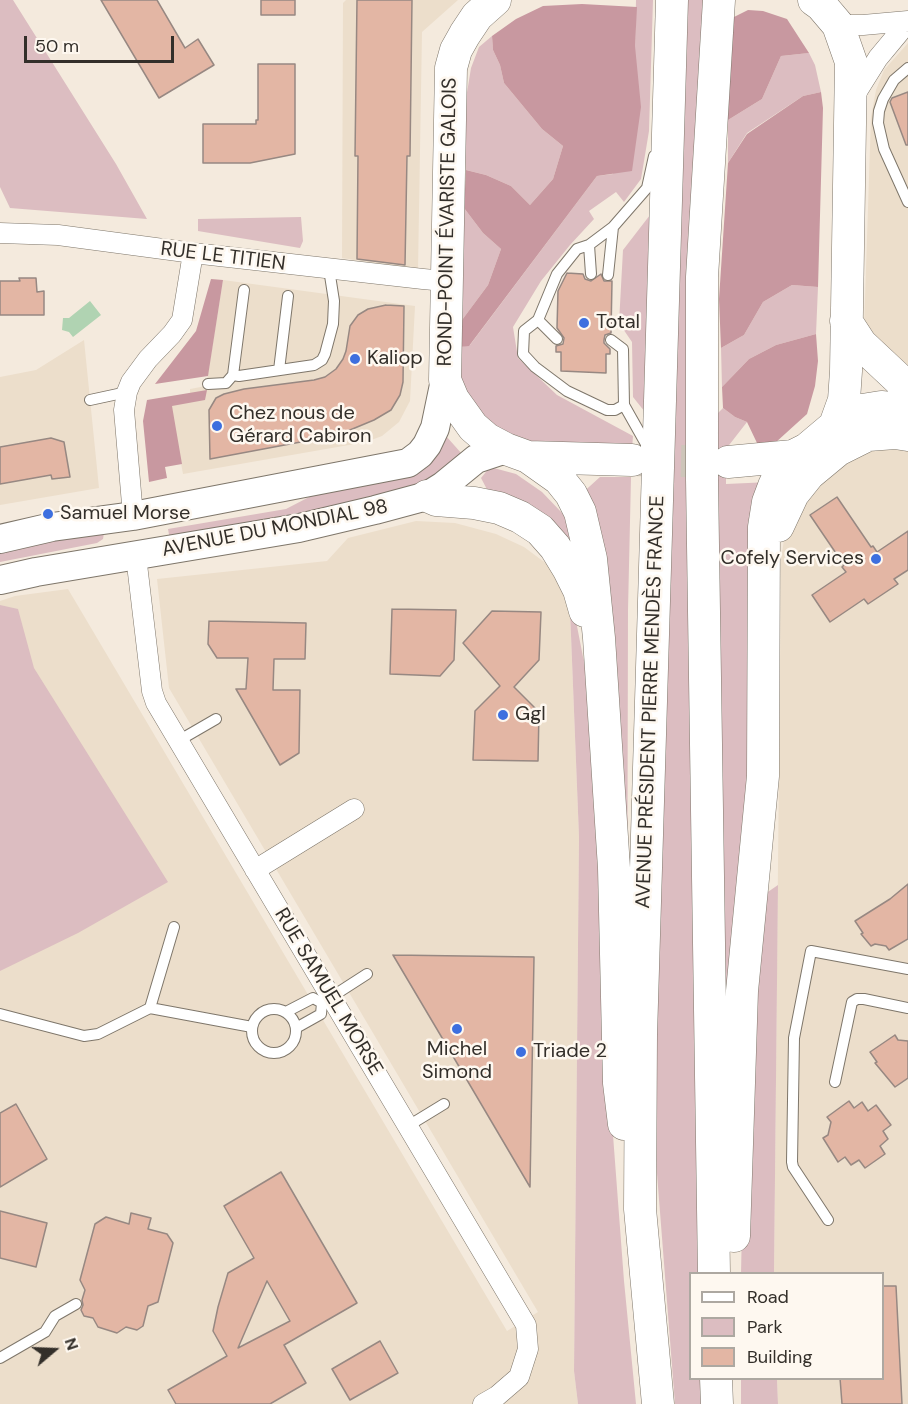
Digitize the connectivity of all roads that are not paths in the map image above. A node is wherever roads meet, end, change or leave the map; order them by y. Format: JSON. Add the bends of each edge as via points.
{"nodes":[{"id":1,"x":495,"y":0,"type":"edge"},
{"id":2,"x":662,"y":0,"type":"edge"},
{"id":3,"x":672,"y":0,"type":"edge"},
{"id":4,"x":719,"y":0,"type":"edge"},
{"id":5,"x":814,"y":0,"type":"edge"},
{"id":6,"x":908,"y":22,"type":"edge"},
{"id":7,"x":838,"y":25,"type":"junction"},
{"id":8,"x":659,"y":56,"type":"dead end"},
{"id":9,"x":908,"y":68,"type":"edge"},
{"id":10,"x":851,"y":101,"type":"junction"},
{"id":11,"x":655,"y":146,"type":"dead end"},
{"id":12,"x":908,"y":202,"type":"edge"},
{"id":13,"x":613,"y":227,"type":"junction"},
{"id":14,"x":0,"y":233,"type":"edge"},
{"id":15,"x":589,"y":244,"type":"junction"},
{"id":16,"x":193,"y":253,"type":"junction"},
{"id":17,"x":329,"y":269,"type":"junction"},
{"id":18,"x":591,"y":274,"type":"dead end"},
{"id":19,"x":446,"y":275,"type":"junction"},
{"id":20,"x":608,"y":275,"type":"dead end"},
{"id":21,"x":244,"y":290,"type":"dead end"},
{"id":22,"x":288,"y":296,"type":"dead end"},
{"id":23,"x":538,"y":320,"type":"junction"},
{"id":24,"x":846,"y":321,"type":"junction"},
{"id":25,"x":557,"y":339,"type":"dead end"},
{"id":26,"x":611,"y":340,"type":"dead end"},
{"id":27,"x":279,"y":370,"type":"junction"},
{"id":28,"x":233,"y":375,"type":"junction"},
{"id":29,"x":445,"y":380,"type":"junction"},
{"id":30,"x":208,"y":384,"type":"dead end"},
{"id":31,"x":908,"y":388,"type":"edge"},
{"id":32,"x":127,"y":392,"type":"junction"},
{"id":33,"x":90,"y":400,"type":"dead end"},
{"id":34,"x":624,"y":405,"type":"junction"},
{"id":35,"x":908,"y":412,"type":"edge"},
{"id":36,"x":835,"y":425,"type":"junction"},
{"id":37,"x":908,"y":435,"type":"edge"},
{"id":38,"x":517,"y":453,"type":"junction"},
{"id":39,"x":793,"y":456,"type":"junction"},
{"id":40,"x":646,"y":469,"type":"junction"},
{"id":41,"x":715,"y":471,"type":"junction"},
{"id":42,"x":427,"y":496,"type":"junction"},
{"id":43,"x":133,"y":516,"type":"junction"},
{"id":44,"x":0,"y":539,"type":"edge"},
{"id":45,"x":764,"y":550,"type":"junction"},
{"id":46,"x":136,"y":556,"type":"junction"},
{"id":47,"x":0,"y":580,"type":"edge"},
{"id":48,"x":599,"y":638,"type":"junction"},
{"id":49,"x":216,"y":719,"type":"dead end"},
{"id":50,"x":178,"y":741,"type":"junction"},
{"id":51,"x":354,"y":809,"type":"dead end"},
{"id":52,"x":255,"y":870,"type":"junction"},
{"id":53,"x":174,"y":927,"type":"dead end"},
{"id":54,"x":908,"y":969,"type":"edge"},
{"id":55,"x":368,"y":974,"type":"dead end"},
{"id":56,"x":333,"y":996,"type":"junction"},
{"id":57,"x":150,"y":1008,"type":"junction"},
{"id":58,"x":908,"y":1008,"type":"edge"},
{"id":59,"x":286,"y":1012,"type":"junction"},
{"id":60,"x":0,"y":1014,"type":"edge"},
{"id":61,"x":252,"y":1027,"type":"junction"},
{"id":62,"x":296,"y":1028,"type":"junction"},
{"id":63,"x":835,"y":1082,"type":"dead end"},
{"id":64,"x":444,"y":1104,"type":"dead end"},
{"id":65,"x":408,"y":1126,"type":"junction"},
{"id":66,"x":640,"y":1209,"type":"junction"},
{"id":67,"x":828,"y":1220,"type":"dead end"},
{"id":68,"x":714,"y":1272,"type":"edge"},
{"id":69,"x":733,"y":1272,"type":"edge"},
{"id":70,"x":76,"y":1304,"type":"dead end"},
{"id":71,"x":0,"y":1359,"type":"edge"},
{"id":72,"x":483,"y":1404,"type":"edge"},
{"id":73,"x":658,"y":1404,"type":"edge"}],
"edges":[{"from":1,"to":19,"type":"main road","name":"ROND-POINT ÉVARISTE GALOIS","via":[[465,34],[451,68]]},
{"from":2,"to":8,"type":"lane"},
{"from":3,"to":40,"type":"main road","name":"AVENUE PRÉSIDENT PIERRE MENDÈS FRANCE"},
{"from":4,"to":41,"type":"main road","via":[[702,277]]},
{"from":5,"to":7,"type":"main road"},
{"from":6,"to":7,"type":"street"},
{"from":6,"to":10,"type":"street","via":[[878,58]]},
{"from":7,"to":10,"type":"main road","via":[[851,62]]},
{"from":9,"to":12,"type":"lane","via":[[894,80],[883,99],[878,123],[884,149]]},
{"from":10,"to":24,"type":"main road"},
{"from":11,"to":13,"type":"lane","via":[[647,188]]},
{"from":13,"to":15,"type":"lane"},
{"from":13,"to":20,"type":"lane"},
{"from":14,"to":16,"type":"street","name":"RUE LE TITIEN","via":[[58,235]]},
{"from":15,"to":18,"type":"lane"},
{"from":15,"to":23,"type":"lane","via":[[577,249],[557,274]]},
{"from":16,"to":17,"type":"street","name":"RUE LE TITIEN"},
{"from":16,"to":32,"type":"street","via":[[182,320],[148,358]]},
{"from":17,"to":19,"type":"street","name":"RUE LE TITIEN","via":[[434,280]]},
{"from":17,"to":27,"type":"lane","via":[[334,316],[325,354],[314,365]]},
{"from":19,"to":29,"type":"main road","name":"ROND-POINT ÉVARISTE GALOIS"},
{"from":21,"to":28,"type":"lane"},
{"from":22,"to":27,"type":"lane"},
{"from":23,"to":25,"type":"lane"},
{"from":23,"to":34,"type":"lane","via":[[524,331],[523,354],[535,368],[567,391],[607,410]]},
{"from":24,"to":31,"type":"main road","via":[[861,344]]},
{"from":24,"to":36,"type":"main road","via":[[844,400]]},
{"from":26,"to":34,"type":"lane","via":[[623,349]]},
{"from":27,"to":28,"type":"lane"},
{"from":28,"to":30,"type":"lane","via":[[226,383]]},
{"from":29,"to":38,"type":"main road","name":"ROND-POINT ÉVARISTE GALOIS","via":[[473,428]]},
{"from":29,"to":43,"type":"main road","name":"AVENUE DU MONDIAL 98","via":[[435,428],[427,445],[408,463]]},
{"from":32,"to":33,"type":"lane"},
{"from":32,"to":43,"type":"street","via":[[124,410]]},
{"from":34,"to":40,"type":"lane","via":[[646,444]]},
{"from":35,"to":36,"type":"main road","via":[[881,407],[865,409]]},
{"from":36,"to":39,"type":"main road"},
{"from":37,"to":45,"type":"main road","via":[[868,435],[837,450],[793,494]]},
{"from":38,"to":40,"type":"main road","name":"ROND-POINT ÉVARISTE GALOIS"},
{"from":38,"to":42,"type":"main road","name":"AVENUE DU MONDIAL 98","via":[[476,459]]},
{"from":38,"to":48,"type":"main road","via":[[559,479],[580,512],[591,559]]},
{"from":39,"to":41,"type":"main road"},
{"from":39,"to":45,"type":"main road","via":[[768,502]]},
{"from":40,"to":66,"type":"main road","name":"AVENUE PRÉSIDENT PIERRE MENDÈS FRANCE"},
{"from":41,"to":68,"type":"main road"},
{"from":42,"to":46,"type":"main road","name":"AVENUE DU MONDIAL 98","via":[[299,528]]},
{"from":42,"to":48,"type":"main road","via":[[499,508],[540,530],[569,570],[582,597],[587,622]]},
{"from":43,"to":44,"type":"main road","name":"AVENUE DU MONDIAL 98"},
{"from":43,"to":46,"type":"main road","name":"AVENUE DU MONDIAL 98"},
{"from":45,"to":69,"type":"main road","via":[[763,776],[742,991]]},
{"from":46,"to":47,"type":"main road","name":"AVENUE DU MONDIAL 98"},
{"from":46,"to":50,"type":"street","name":"RUE SAMUEL MORSE","via":[[152,691]]},
{"from":48,"to":66,"type":"main road","via":[[614,868],[619,1083]]},
{"from":49,"to":50,"type":"lane"},
{"from":50,"to":52,"type":"street","name":"RUE SAMUEL MORSE"},
{"from":51,"to":52,"type":"street"},
{"from":52,"to":56,"type":"street","name":"RUE SAMUEL MORSE"},
{"from":53,"to":57,"type":"lane"},
{"from":54,"to":67,"type":"lane","via":[[812,951],[794,1038],[792,1167]]},
{"from":55,"to":56,"type":"lane"},
{"from":56,"to":59,"type":"lane","via":[[313,998]]},
{"from":56,"to":62,"type":"lane","via":[[321,1014]]},
{"from":56,"to":65,"type":"street","name":"RUE SAMUEL MORSE"},
{"from":57,"to":60,"type":"lane","via":[[98,1034],[84,1036]]},
{"from":57,"to":61,"type":"lane"},
{"from":58,"to":63,"type":"lane","via":[[864,999],[852,1002]]},
{"from":59,"to":61,"type":"lane","via":[[268,1010],[258,1016]]},
{"from":59,"to":62,"type":"lane"},
{"from":61,"to":62,"type":"lane","via":[[254,1040],[270,1053],[289,1047]]},
{"from":64,"to":65,"type":"lane"},
{"from":65,"to":72,"type":"street","name":"RUE SAMUEL MORSE","via":[[528,1332],[528,1349],[519,1377]]},
{"from":66,"to":73,"type":"main road","name":"AVENUE PRÉSIDENT PIERRE MENDÈS FRANCE"},
{"from":70,"to":71,"type":"lane","via":[[55,1316],[45,1332]]}]}
